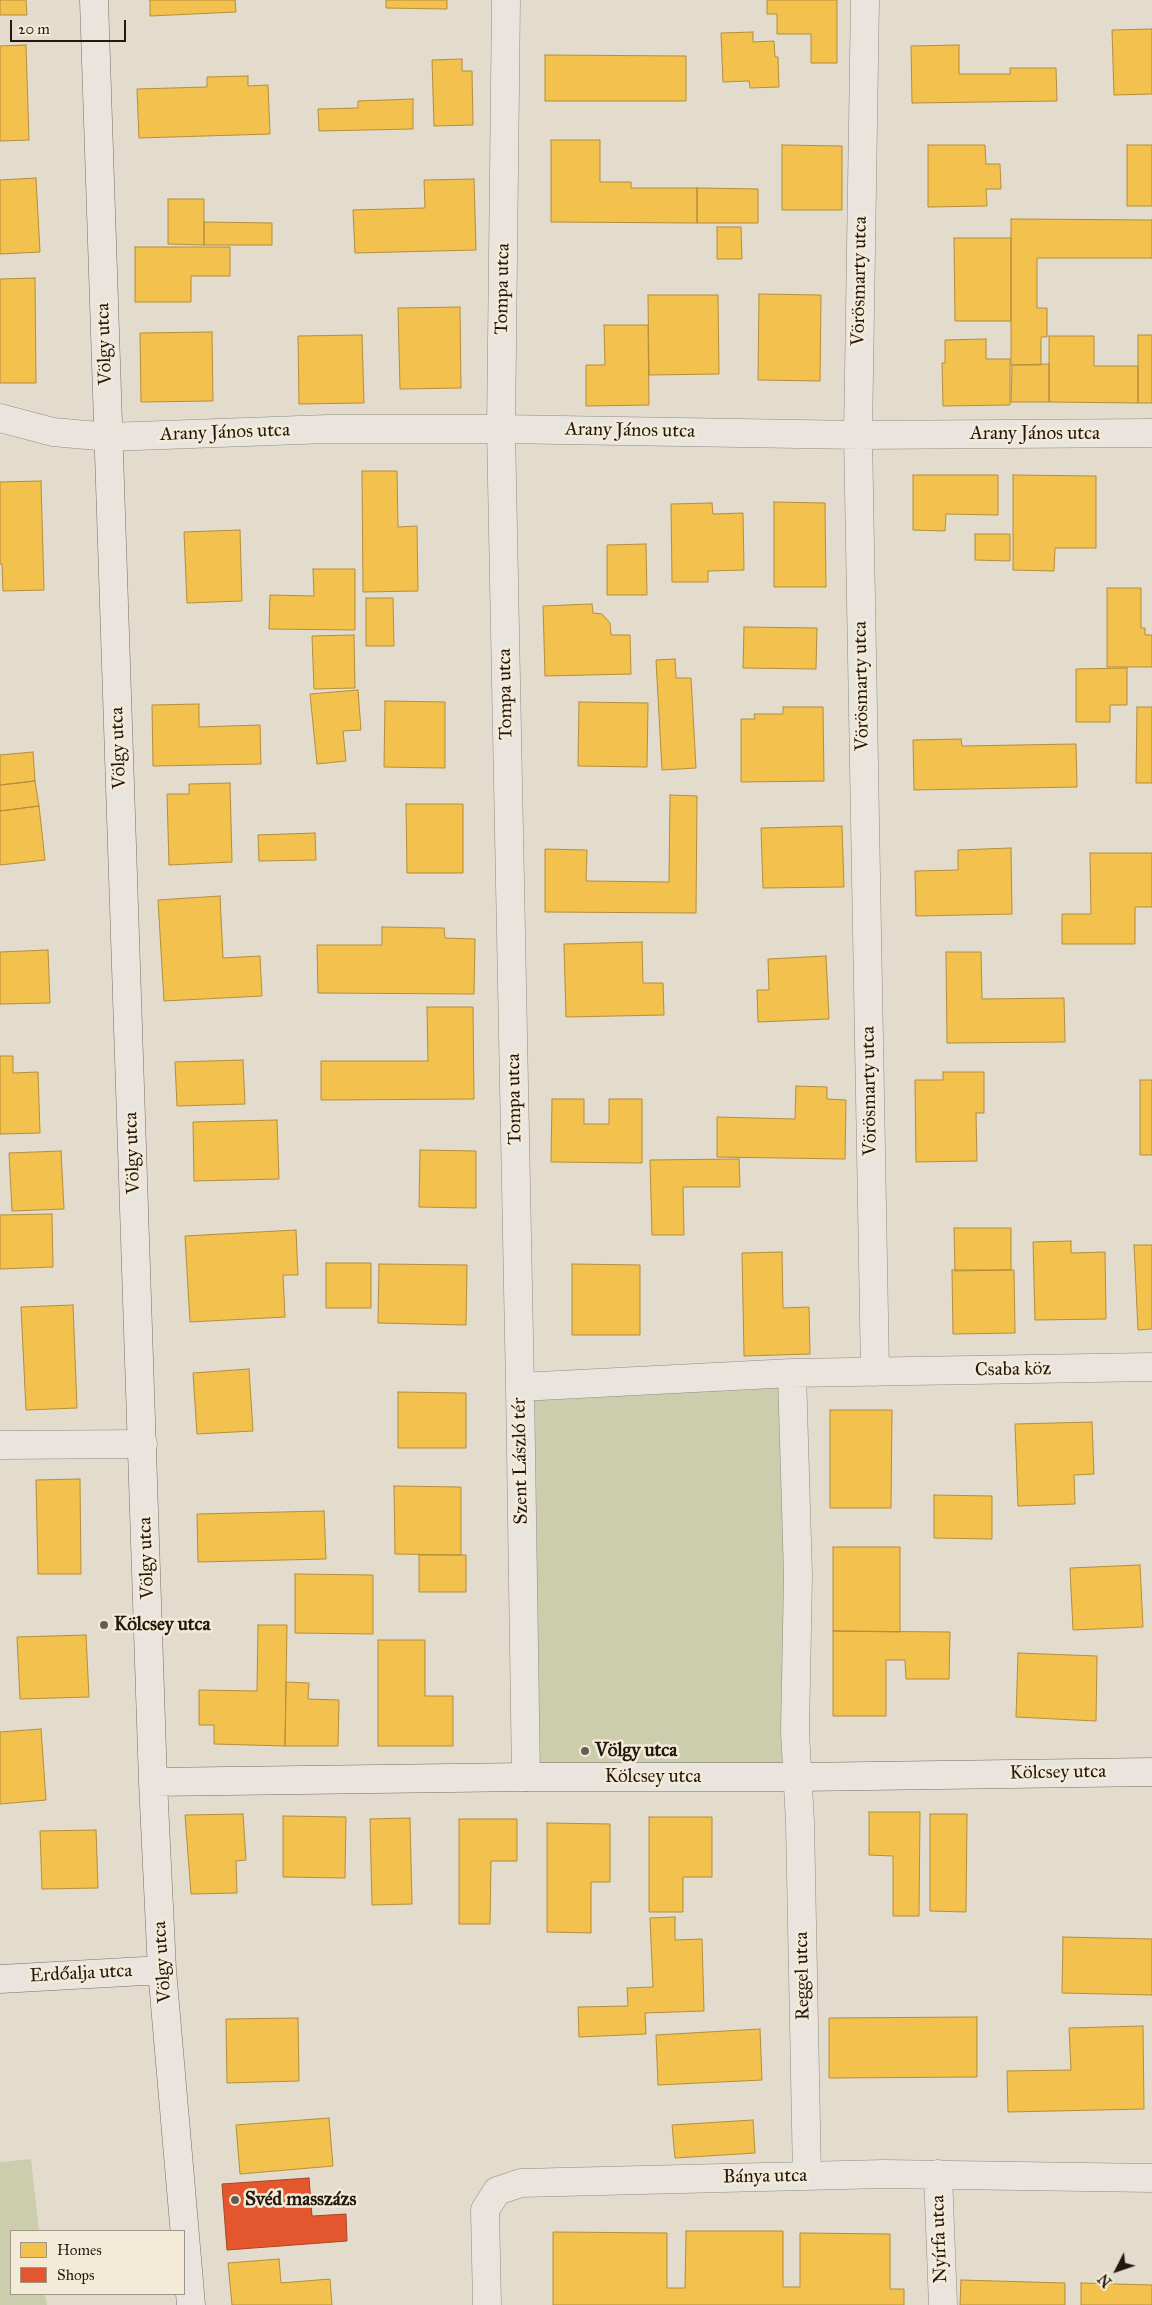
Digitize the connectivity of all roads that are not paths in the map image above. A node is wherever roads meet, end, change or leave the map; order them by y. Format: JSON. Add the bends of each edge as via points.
{"nodes":[{"id":1,"x":94,"y":0,"type":"edge"},
{"id":2,"x":506,"y":0,"type":"edge"},
{"id":3,"x":865,"y":0,"type":"edge"},
{"id":4,"x":0,"y":418,"type":"edge"},
{"id":5,"x":501,"y":429,"type":"junction"},
{"id":6,"x":1152,"y":433,"type":"edge"},
{"id":7,"x":858,"y":435,"type":"junction"},
{"id":8,"x":108,"y":437,"type":"junction"},
{"id":9,"x":1152,"y":1367,"type":"edge"},
{"id":10,"x":874,"y":1372,"type":"junction"},
{"id":11,"x":792,"y":1373,"type":"junction"},
{"id":12,"x":520,"y":1387,"type":"junction"},
{"id":13,"x":143,"y":1444,"type":"junction"},
{"id":14,"x":0,"y":1445,"type":"edge"},
{"id":15,"x":1152,"y":1772,"type":"edge"},
{"id":16,"x":526,"y":1777,"type":"junction"},
{"id":17,"x":799,"y":1777,"type":"junction"},
{"id":18,"x":153,"y":1782,"type":"junction"},
{"id":19,"x":162,"y":1970,"type":"junction"},
{"id":20,"x":0,"y":1979,"type":"edge"},
{"id":21,"x":938,"y":2174,"type":"junction"},
{"id":22,"x":807,"y":2176,"type":"junction"},
{"id":23,"x":1152,"y":2178,"type":"edge"},
{"id":24,"x":185,"y":2230,"type":"edge"},
{"id":25,"x":185,"y":2236,"type":"edge"},
{"id":26,"x":191,"y":2305,"type":"edge"},
{"id":27,"x":487,"y":2305,"type":"edge"},
{"id":28,"x":943,"y":2305,"type":"edge"}],
"edges":[{"from":1,"to":8,"type":"street","name":"Völgy utca"},
{"from":2,"to":5,"type":"street","name":"Tompa utca"},
{"from":3,"to":7,"type":"street","name":"Vörösmarty utca"},
{"from":4,"to":8,"type":"street","name":"Arany János utca","via":[[53,432]]},
{"from":5,"to":7,"type":"street","name":"Arany János utca"},
{"from":5,"to":8,"type":"street","name":"Arany János utca","via":[[328,429]]},
{"from":5,"to":12,"type":"street","name":"Tompa utca"},
{"from":6,"to":7,"type":"street","name":"Arany János utca"},
{"from":7,"to":10,"type":"street","name":"Vörösmarty utca"},
{"from":8,"to":13,"type":"street","name":"Völgy utca"},
{"from":9,"to":10,"type":"street","name":"Csaba köz"},
{"from":10,"to":11,"type":"street","name":"Szent László tér"},
{"from":11,"to":12,"type":"street","name":"Szent László tér"},
{"from":11,"to":17,"type":"street","via":[[798,1576],[795,1732]]},
{"from":12,"to":16,"type":"street","name":"Szent László tér"},
{"from":13,"to":14,"type":"street"},
{"from":13,"to":18,"type":"street","name":"Völgy utca"},
{"from":15,"to":17,"type":"street","name":"Kölcsey utca"},
{"from":16,"to":17,"type":"street","name":"Kölcsey utca"},
{"from":16,"to":18,"type":"street","name":"Kölcsey utca"},
{"from":17,"to":22,"type":"street","name":"Reggel utca"},
{"from":18,"to":19,"type":"street","name":"Völgy utca"},
{"from":19,"to":20,"type":"street","name":"Erdőalja utca"},
{"from":19,"to":24,"type":"street","name":"Völgy utca"},
{"from":21,"to":22,"type":"street","name":"Bánya utca"},
{"from":21,"to":23,"type":"street","name":"Bánya utca"},
{"from":21,"to":28,"type":"street","name":"Nyírfa utca"},
{"from":22,"to":27,"type":"street","name":"Bánya utca","via":[[520,2183],[497,2191],[485,2210]]},
{"from":25,"to":26,"type":"street","name":"Völgy utca"}]}
